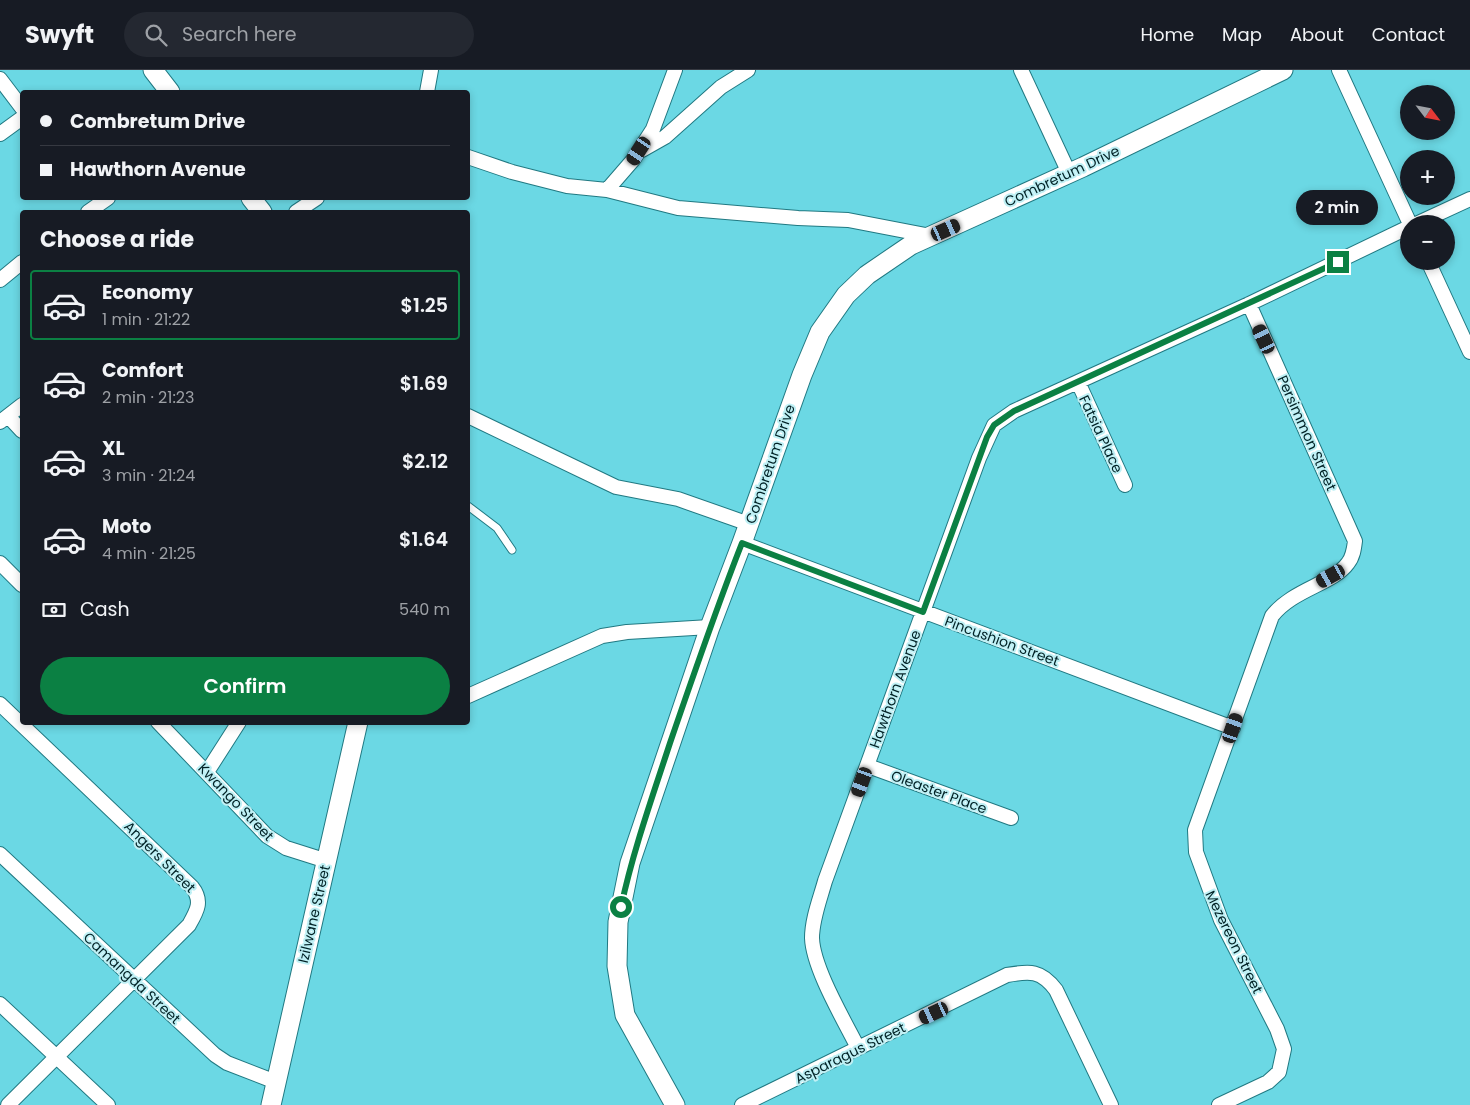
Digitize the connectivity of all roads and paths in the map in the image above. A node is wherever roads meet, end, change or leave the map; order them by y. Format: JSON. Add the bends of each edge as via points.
{"nodes":[{"id":1,"x":153,"y":70,"type":"edge"},
{"id":2,"x":432,"y":70,"type":"edge"},
{"id":3,"x":675,"y":70,"type":"edge"},
{"id":4,"x":748,"y":70,"type":"edge"},
{"id":5,"x":1021,"y":70,"type":"edge"},
{"id":6,"x":1283,"y":70,"type":"edge"},
{"id":7,"x":1339,"y":70,"type":"edge"},
{"id":8,"x":0,"y":79,"type":"edge"},
{"id":9,"x":168,"y":90,"type":"edge"},
{"id":10,"x":427,"y":90,"type":"edge"},
{"id":11,"x":20,"y":105,"type":"edge"},
{"id":12,"x":20,"y":119,"type":"edge"},
{"id":13,"x":0,"y":134,"type":"edge"},
{"id":14,"x":639,"y":151,"type":"junction"},
{"id":15,"x":470,"y":158,"type":"edge"},
{"id":16,"x":1069,"y":173,"type":"junction"},
{"id":17,"x":608,"y":190,"type":"junction"},
{"id":18,"x":1470,"y":199,"type":"edge"},
{"id":19,"x":253,"y":200,"type":"edge"},
{"id":20,"x":314,"y":200,"type":"edge"},
{"id":21,"x":103,"y":203,"type":"edge"},
{"id":22,"x":91,"y":210,"type":"edge"},
{"id":23,"x":260,"y":210,"type":"edge"},
{"id":24,"x":299,"y":210,"type":"edge"},
{"id":25,"x":1406,"y":215,"type":"edge"},
{"id":26,"x":1435,"y":215,"type":"edge"},
{"id":27,"x":1400,"y":231,"type":"edge"},
{"id":28,"x":931,"y":236,"type":"junction"},
{"id":29,"x":20,"y":264,"type":"edge"},
{"id":30,"x":1432,"y":270,"type":"edge"},
{"id":31,"x":0,"y":280,"type":"edge"},
{"id":32,"x":1249,"y":304,"type":"junction"},
{"id":33,"x":1470,"y":352,"type":"edge"},
{"id":34,"x":1078,"y":382,"type":"junction"},
{"id":35,"x":20,"y":407,"type":"edge"},
{"id":36,"x":470,"y":417,"type":"edge"},
{"id":37,"x":4,"y":419,"type":"edge"},
{"id":38,"x":20,"y":430,"type":"edge"},
{"id":39,"x":1125,"y":485,"type":"dead end"},
{"id":40,"x":470,"y":508,"type":"edge"},
{"id":41,"x":749,"y":524,"type":"junction"},
{"id":42,"x":742,"y":543,"type":"junction"},
{"id":43,"x":512,"y":550,"type":"dead end"},
{"id":44,"x":0,"y":563,"type":"edge"},
{"id":45,"x":1348,"y":563,"type":"joint"},
{"id":46,"x":20,"y":583,"type":"edge"},
{"id":47,"x":923,"y":612,"type":"junction"},
{"id":48,"x":710,"y":626,"type":"junction"},
{"id":49,"x":470,"y":695,"type":"edge"},
{"id":50,"x":0,"y":704,"type":"edge"},
{"id":51,"x":20,"y":723,"type":"edge"},
{"id":52,"x":22,"y":725,"type":"edge"},
{"id":53,"x":161,"y":725,"type":"edge"},
{"id":54,"x":237,"y":725,"type":"edge"},
{"id":55,"x":357,"y":725,"type":"edge"},
{"id":56,"x":1233,"y":728,"type":"junction"},
{"id":57,"x":868,"y":766,"type":"junction"},
{"id":58,"x":207,"y":772,"type":"junction"},
{"id":59,"x":1011,"y":818,"type":"dead end"},
{"id":60,"x":0,"y":854,"type":"edge"},
{"id":61,"x":327,"y":861,"type":"junction"},
{"id":62,"x":134,"y":979,"type":"junction"},
{"id":63,"x":0,"y":1004,"type":"edge"},
{"id":64,"x":858,"y":1048,"type":"junction"},
{"id":65,"x":56,"y":1056,"type":"junction"},
{"id":66,"x":276,"y":1082,"type":"junction"},
{"id":67,"x":8,"y":1105,"type":"edge"},
{"id":68,"x":108,"y":1105,"type":"edge"},
{"id":69,"x":271,"y":1105,"type":"edge"},
{"id":70,"x":675,"y":1105,"type":"edge"},
{"id":71,"x":742,"y":1105,"type":"edge"},
{"id":72,"x":1112,"y":1105,"type":"edge"},
{"id":73,"x":1219,"y":1105,"type":"edge"}],
"edges":[{"from":1,"to":9,"type":"street"},
{"from":2,"to":10,"type":"street"},
{"from":3,"to":14,"type":"street","via":[[653,130]]},
{"from":4,"to":14,"type":"street","via":[[721,87],[665,137]]},
{"from":5,"to":16,"type":"street"},
{"from":6,"to":16,"type":"street","name":"Combretum Drive"},
{"from":7,"to":25,"type":"street"},
{"from":8,"to":11,"type":"street"},
{"from":12,"to":13,"type":"street"},
{"from":14,"to":17,"type":"street"},
{"from":15,"to":17,"type":"street","via":[[558,183]]},
{"from":16,"to":28,"type":"street","name":"Combretum Drive"},
{"from":17,"to":28,"type":"street","via":[[678,208],[848,220]]},
{"from":18,"to":26,"type":"street"},
{"from":19,"to":23,"type":"street"},
{"from":20,"to":24,"type":"street"},
{"from":21,"to":22,"type":"street"},
{"from":27,"to":32,"type":"street","name":"Hawthorn Avenue"},
{"from":28,"to":41,"type":"street","name":"Combretum Drive","via":[[867,275],[846,295],[820,332]]},
{"from":29,"to":31,"type":"street"},
{"from":30,"to":33,"type":"street"},
{"from":32,"to":34,"type":"street","name":"Hawthorn Avenue"},
{"from":32,"to":45,"type":"street","name":"Persimmon Street","via":[[1355,541]]},
{"from":34,"to":39,"type":"street","name":"Fatsia Place"},
{"from":34,"to":47,"type":"street","name":"Hawthorn Avenue","via":[[1014,411],[994,425]]},
{"from":35,"to":37,"type":"street"},
{"from":36,"to":41,"type":"street","via":[[616,487],[678,499]]},
{"from":37,"to":38,"type":"street"},
{"from":40,"to":43,"type":"lane","via":[[497,528]]},
{"from":41,"to":42,"type":"street","name":"Combretum Drive"},
{"from":42,"to":47,"type":"street","name":"Pincushion Street"},
{"from":42,"to":48,"type":"street","name":"Combretum Drive"},
{"from":44,"to":46,"type":"street"},
{"from":45,"to":56,"type":"street","name":"Mezereon Street","via":[[1340,571],[1281,604],[1272,616]]},
{"from":47,"to":56,"type":"street","name":"Pincushion Street"},
{"from":47,"to":57,"type":"street","name":"Hawthorn Avenue"},
{"from":48,"to":49,"type":"street","via":[[602,636]]},
{"from":48,"to":70,"type":"street","name":"Combretum Drive","via":[[630,863],[618,922],[617,966],[625,1015]]},
{"from":50,"to":51,"type":"street","name":"Angers Street"},
{"from":52,"to":62,"type":"street","name":"Angers Street","via":[[198,894],[198,910],[189,925]]},
{"from":53,"to":58,"type":"street","name":"Kwango Street"},
{"from":54,"to":58,"type":"street"},
{"from":55,"to":61,"type":"street","name":"Izilwane Street"},
{"from":56,"to":73,"type":"street","name":"Mezereon Street","via":[[1195,830],[1196,852],[1221,920],[1284,1049],[1279,1072],[1268,1082]]},
{"from":57,"to":59,"type":"street","name":"Oleaster Place"},
{"from":57,"to":64,"type":"street","name":"Hawthorn Avenue","via":[[825,881],[812,940],[829,990]]},
{"from":58,"to":61,"type":"street","name":"Kwango Street","via":[[266,836],[286,848]]},
{"from":60,"to":62,"type":"street","name":"Camangda Street"},
{"from":61,"to":66,"type":"street","name":"Izilwane Street"},
{"from":62,"to":65,"type":"street","name":"Angers Street"},
{"from":62,"to":66,"type":"street","name":"Camangda Street","via":[[215,1055]]},
{"from":63,"to":65,"type":"street"},
{"from":64,"to":71,"type":"street","name":"Asparagus Street"},
{"from":64,"to":72,"type":"street","name":"Asparagus Street","via":[[1007,976],[1035,973],[1048,979],[1056,990]]},
{"from":65,"to":67,"type":"street","name":"Angers Street"},
{"from":65,"to":68,"type":"street"},
{"from":66,"to":69,"type":"street","name":"Izilwane Street"}]}
